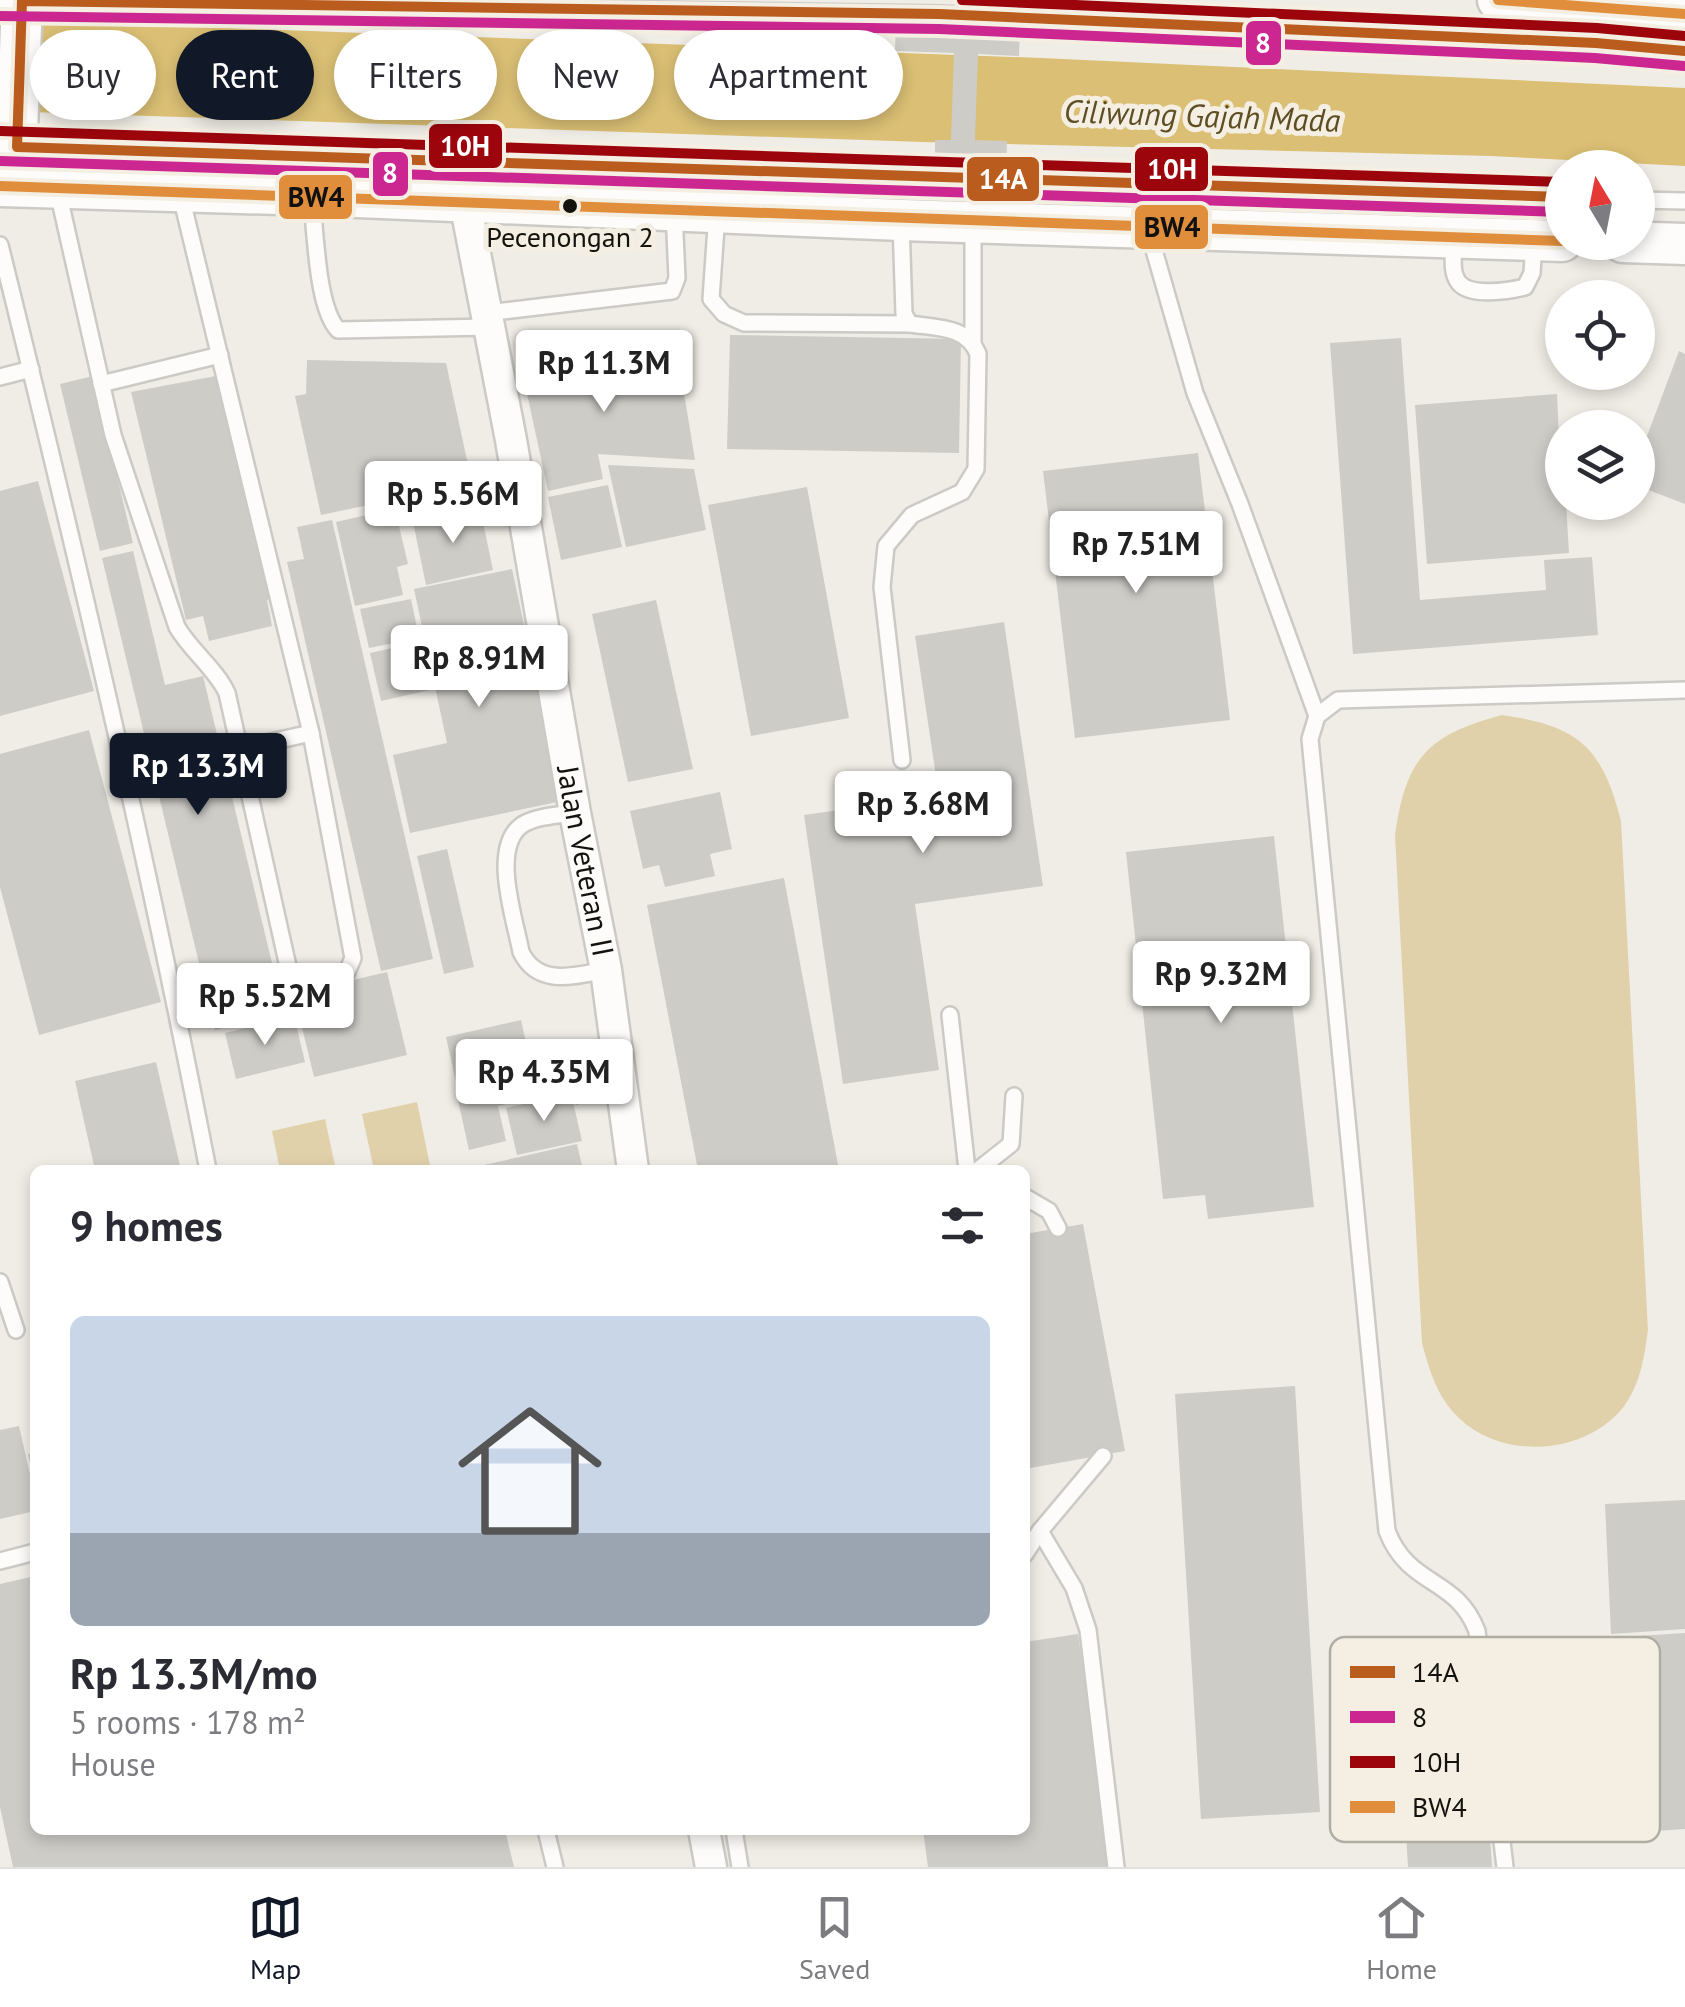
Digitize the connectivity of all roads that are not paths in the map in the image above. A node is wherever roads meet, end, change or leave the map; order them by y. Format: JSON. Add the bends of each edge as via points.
{"nodes":[{"id":1,"x":1498,"y":0,"type":"edge"},
{"id":2,"x":16,"y":4,"type":"edge"},
{"id":3,"x":1685,"y":14,"type":"edge"},
{"id":4,"x":1685,"y":51,"type":"edge"},
{"id":5,"x":10,"y":157,"type":"edge"},
{"id":6,"x":57,"y":188,"type":"junction"},
{"id":7,"x":180,"y":191,"type":"junction"},
{"id":8,"x":311,"y":194,"type":"junction"},
{"id":9,"x":1545,"y":197,"type":"edge"},
{"id":10,"x":1655,"y":200,"type":"edge"},
{"id":11,"x":1685,"y":201,"type":"edge"},
{"id":12,"x":465,"y":202,"type":"junction"},
{"id":13,"x":674,"y":210,"type":"junction"},
{"id":14,"x":717,"y":213,"type":"junction"},
{"id":15,"x":901,"y":220,"type":"junction"},
{"id":16,"x":973,"y":222,"type":"junction"},
{"id":17,"x":1148,"y":228,"type":"junction"},
{"id":18,"x":1545,"y":240,"type":"edge"},
{"id":19,"x":1655,"y":243,"type":"edge"},
{"id":20,"x":1685,"y":244,"type":"edge"},
{"id":21,"x":0,"y":245,"type":"edge"},
{"id":22,"x":488,"y":320,"type":"junction"},
{"id":23,"x":910,"y":324,"type":"junction"},
{"id":24,"x":973,"y":342,"type":"junction"},
{"id":25,"x":220,"y":355,"type":"junction"},
{"id":26,"x":30,"y":369,"type":"junction"},
{"id":27,"x":0,"y":377,"type":"edge"},
{"id":28,"x":102,"y":384,"type":"junction"},
{"id":29,"x":1685,"y":690,"type":"edge"},
{"id":30,"x":1316,"y":716,"type":"junction"},
{"id":31,"x":311,"y":733,"type":"junction"},
{"id":32,"x":240,"y":749,"type":"junction"},
{"id":33,"x":902,"y":760,"type":"dead end"},
{"id":34,"x":576,"y":813,"type":"junction"},
{"id":35,"x":606,"y":970,"type":"junction"},
{"id":36,"x":950,"y":1015,"type":"dead end"},
{"id":37,"x":1014,"y":1096,"type":"dead end"},
{"id":38,"x":207,"y":1165,"type":"edge"},
{"id":39,"x":632,"y":1165,"type":"edge"},
{"id":40,"x":966,"y":1165,"type":"edge"},
{"id":41,"x":985,"y":1165,"type":"edge"},
{"id":42,"x":1030,"y":1200,"type":"edge"},
{"id":43,"x":1058,"y":1228,"type":"dead end"},
{"id":44,"x":0,"y":1282,"type":"edge"},
{"id":45,"x":16,"y":1330,"type":"dead end"},
{"id":46,"x":1103,"y":1456,"type":"dead end"},
{"id":47,"x":1040,"y":1531,"type":"junction"},
{"id":48,"x":1030,"y":1546,"type":"edge"},
{"id":49,"x":30,"y":1553,"type":"edge"},
{"id":50,"x":0,"y":1561,"type":"edge"},
{"id":51,"x":1478,"y":1637,"type":"edge"},
{"id":52,"x":547,"y":1835,"type":"edge"},
{"id":53,"x":705,"y":1835,"type":"edge"},
{"id":54,"x":735,"y":1835,"type":"edge"},
{"id":55,"x":1502,"y":1842,"type":"edge"},
{"id":56,"x":554,"y":1867,"type":"edge"},
{"id":57,"x":711,"y":1867,"type":"edge"},
{"id":58,"x":740,"y":1867,"type":"edge"},
{"id":59,"x":1116,"y":1867,"type":"edge"},
{"id":60,"x":1505,"y":1867,"type":"edge"}],
"edges":[{"from":1,"to":3,"type":"main road"},
{"from":2,"to":4,"type":"lane","via":[[939,14]]},
{"from":2,"to":5,"type":"main road"},
{"from":5,"to":6,"type":"main road"},
{"from":5,"to":9,"type":"lane"},
{"from":6,"to":7,"type":"main road"},
{"from":6,"to":28,"type":"lane"},
{"from":7,"to":8,"type":"main road"},
{"from":7,"to":25,"type":"lane"},
{"from":8,"to":12,"type":"main road"},
{"from":8,"to":22,"type":"lane","via":[[324,300],[338,330]]},
{"from":10,"to":11,"type":"lane"},
{"from":12,"to":13,"type":"main road"},
{"from":12,"to":22,"type":"street","name":"Jalan Veteran II"},
{"from":13,"to":14,"type":"main road"},
{"from":13,"to":22,"type":"lane","via":[[672,291]]},
{"from":14,"to":15,"type":"main road"},
{"from":14,"to":23,"type":"lane","via":[[710,299],[724,314],[744,324]]},
{"from":15,"to":16,"type":"main road"},
{"from":15,"to":23,"type":"lane","via":[[904,314]]},
{"from":16,"to":17,"type":"main road"},
{"from":16,"to":24,"type":"lane"},
{"from":17,"to":18,"type":"main road"},
{"from":17,"to":30,"type":"lane","via":[[1195,394]]},
{"from":19,"to":20,"type":"main road"},
{"from":21,"to":26,"type":"lane"},
{"from":22,"to":34,"type":"street","name":"Jalan Veteran II"},
{"from":23,"to":24,"type":"lane","via":[[960,332]]},
{"from":24,"to":33,"type":"lane","via":[[976,470],[962,492],[912,515],[886,546],[882,588]]},
{"from":25,"to":28,"type":"lane"},
{"from":25,"to":31,"type":"lane"},
{"from":26,"to":27,"type":"lane"},
{"from":26,"to":38,"type":"lane","via":[[96,634]]},
{"from":28,"to":32,"type":"lane","via":[[177,627],[222,682]]},
{"from":29,"to":30,"type":"lane","via":[[1338,700]]},
{"from":30,"to":51,"type":"lane","via":[[1310,739],[1387,1531],[1412,1570],[1469,1610]]},
{"from":31,"to":32,"type":"lane"},
{"from":31,"to":32,"type":"lane","via":[[354,958],[347,972],[324,983],[300,982],[289,971]]},
{"from":34,"to":35,"type":"street","name":"Jalan Veteran II"},
{"from":34,"to":35,"type":"lane","via":[[522,826],[507,842],[504,859],[521,952],[528,965],[549,976]]},
{"from":35,"to":39,"type":"street","name":"Jalan Veteran II"},
{"from":36,"to":40,"type":"lane"},
{"from":37,"to":41,"type":"lane","via":[[1012,1144]]},
{"from":42,"to":43,"type":"lane","via":[[1050,1211]]},
{"from":44,"to":45,"type":"lane"},
{"from":46,"to":47,"type":"lane"},
{"from":47,"to":48,"type":"lane"},
{"from":47,"to":59,"type":"lane","via":[[1074,1588],[1088,1630]]},
{"from":49,"to":50,"type":"lane"},
{"from":52,"to":56,"type":"lane"},
{"from":53,"to":57,"type":"street"},
{"from":54,"to":58,"type":"lane"},
{"from":55,"to":60,"type":"lane"}]}
